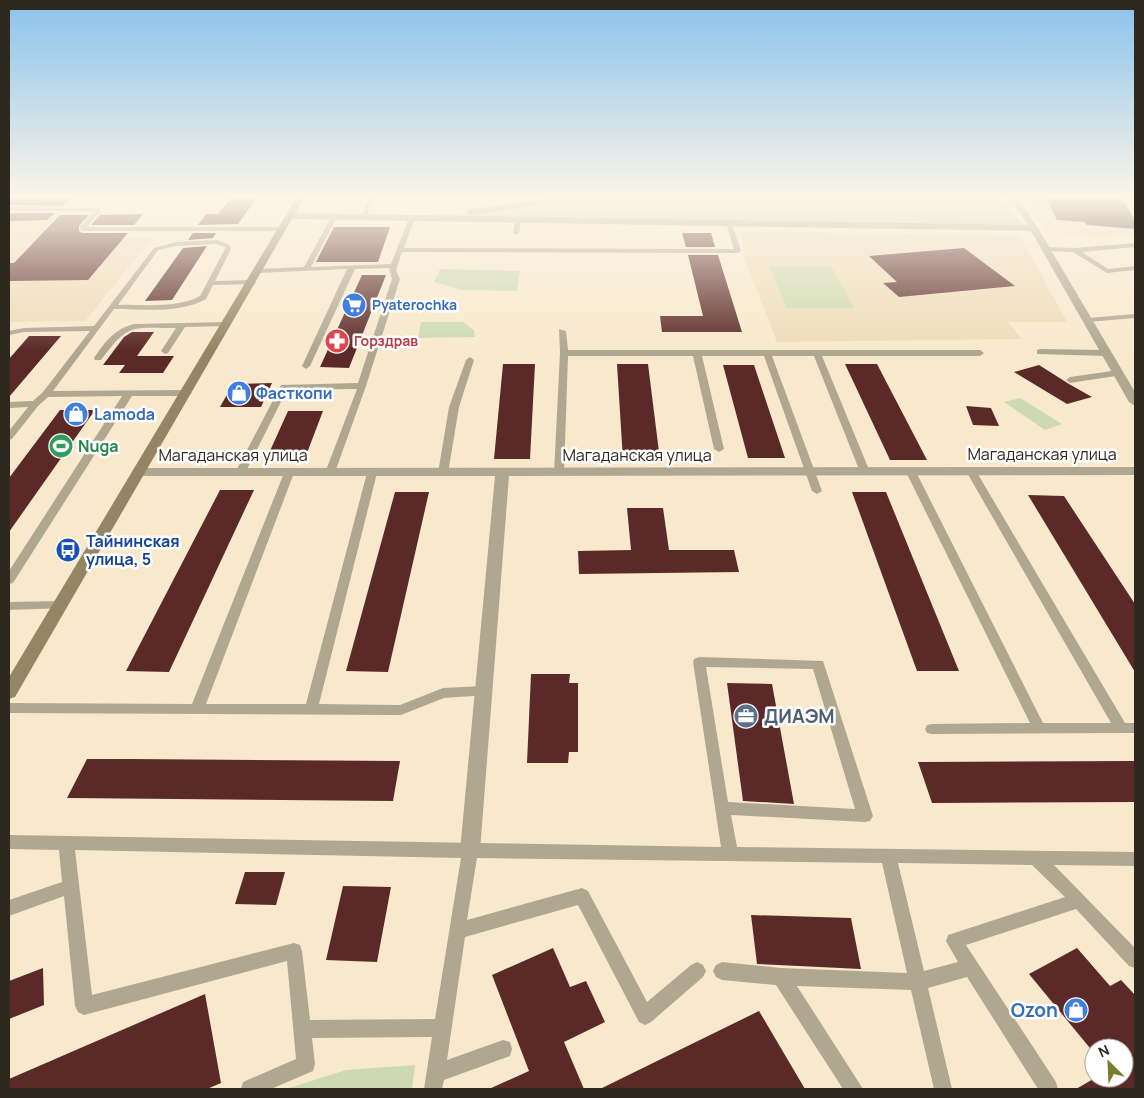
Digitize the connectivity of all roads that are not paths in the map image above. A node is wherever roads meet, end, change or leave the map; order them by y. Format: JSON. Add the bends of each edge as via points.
{"nodes":[{"id":1,"x":155,"y":249,"type":"edge"},
{"id":2,"x":228,"y":249,"type":"edge"},
{"id":3,"x":271,"y":249,"type":"edge"},
{"id":4,"x":317,"y":249,"type":"edge"},
{"id":5,"x":422,"y":249,"type":"edge"},
{"id":6,"x":695,"y":249,"type":"edge"},
{"id":7,"x":738,"y":249,"type":"edge"},
{"id":8,"x":1047,"y":249,"type":"edge"},
{"id":9,"x":1064,"y":249,"type":"edge"},
{"id":10,"x":1084,"y":249,"type":"edge"},
{"id":11,"x":400,"y":250,"type":"joint"},
{"id":12,"x":1075,"y":250,"type":"junction"},
{"id":13,"x":394,"y":266,"type":"junction"},
{"id":14,"x":352,"y":267,"type":"junction"},
{"id":15,"x":1135,"y":268,"type":"edge"},
{"id":16,"x":306,"y":269,"type":"junction"},
{"id":17,"x":255,"y":276,"type":"junction"},
{"id":18,"x":211,"y":283,"type":"junction"},
{"id":19,"x":112,"y":307,"type":"junction"},
{"id":20,"x":1135,"y":316,"type":"edge"},
{"id":21,"x":1088,"y":320,"type":"junction"},
{"id":22,"x":227,"y":324,"type":"junction"},
{"id":23,"x":182,"y":325,"type":"junction"},
{"id":24,"x":96,"y":328,"type":"junction"},
{"id":25,"x":562,"y":330,"type":"dead end"},
{"id":26,"x":9,"y":333,"type":"edge"},
{"id":27,"x":165,"y":351,"type":"dead end"},
{"id":28,"x":564,"y":352,"type":"junction"},
{"id":29,"x":1040,"y":352,"type":"dead end"},
{"id":30,"x":1106,"y":352,"type":"junction"},
{"id":31,"x":697,"y":353,"type":"junction"},
{"id":32,"x":767,"y":353,"type":"junction"},
{"id":33,"x":817,"y":353,"type":"junction"},
{"id":34,"x":980,"y":353,"type":"dead end"},
{"id":35,"x":98,"y":358,"type":"dead end"},
{"id":36,"x":470,"y":360,"type":"dead end"},
{"id":37,"x":306,"y":366,"type":"dead end"},
{"id":38,"x":1118,"y":373,"type":"junction"},
{"id":39,"x":1070,"y":380,"type":"dead end"},
{"id":40,"x":362,"y":386,"type":"junction"},
{"id":41,"x":129,"y":393,"type":"junction"},
{"id":42,"x":187,"y":393,"type":"junction"},
{"id":43,"x":46,"y":394,"type":"junction"},
{"id":44,"x":1135,"y":402,"type":"edge"},
{"id":45,"x":9,"y":404,"type":"edge"},
{"id":46,"x":35,"y":404,"type":"junction"},
{"id":47,"x":9,"y":437,"type":"edge"},
{"id":48,"x":719,"y":449,"type":"dead end"},
{"id":49,"x":971,"y":471,"type":"junction"},
{"id":50,"x":1135,"y":471,"type":"edge"},
{"id":51,"x":140,"y":472,"type":"junction"},
{"id":52,"x":809,"y":472,"type":"junction"},
{"id":53,"x":865,"y":472,"type":"junction"},
{"id":54,"x":911,"y":472,"type":"junction"},
{"id":55,"x":240,"y":473,"type":"junction"},
{"id":56,"x":289,"y":473,"type":"junction"},
{"id":57,"x":330,"y":473,"type":"junction"},
{"id":58,"x":372,"y":473,"type":"junction"},
{"id":59,"x":443,"y":473,"type":"junction"},
{"id":60,"x":502,"y":473,"type":"junction"},
{"id":61,"x":558,"y":473,"type":"junction"},
{"id":62,"x":817,"y":491,"type":"dead end"},
{"id":63,"x":13,"y":565,"type":"edge"},
{"id":64,"x":9,"y":580,"type":"edge"},
{"id":65,"x":61,"y":605,"type":"junction"},
{"id":66,"x":9,"y":606,"type":"edge"},
{"id":67,"x":483,"y":691,"type":"junction"},
{"id":68,"x":9,"y":692,"type":"edge"},
{"id":69,"x":9,"y":708,"type":"edge"},
{"id":70,"x":197,"y":709,"type":"junction"},
{"id":71,"x":311,"y":710,"type":"junction"},
{"id":72,"x":1038,"y":728,"type":"junction"},
{"id":73,"x":1128,"y":728,"type":"edge"},
{"id":74,"x":932,"y":729,"type":"dead end"},
{"id":75,"x":722,"y":808,"type":"junction"},
{"id":76,"x":9,"y":842,"type":"edge"},
{"id":77,"x":66,"y":843,"type":"junction"},
{"id":78,"x":470,"y":851,"type":"junction"},
{"id":79,"x":730,"y":854,"type":"junction"},
{"id":80,"x":888,"y":856,"type":"junction"},
{"id":81,"x":1036,"y":858,"type":"junction"},
{"id":82,"x":1135,"y":859,"type":"edge"},
{"id":83,"x":71,"y":886,"type":"junction"},
{"id":84,"x":1079,"y":900,"type":"junction"},
{"id":85,"x":9,"y":908,"type":"edge"},
{"id":86,"x":458,"y":931,"type":"junction"},
{"id":87,"x":1135,"y":960,"type":"edge"},
{"id":88,"x":971,"y":968,"type":"junction"},
{"id":89,"x":697,"y":971,"type":"dead end"},
{"id":90,"x":722,"y":971,"type":"dead end"},
{"id":91,"x":781,"y":977,"type":"junction"},
{"id":92,"x":917,"y":982,"type":"junction"},
{"id":93,"x":302,"y":1028,"type":"junction"},
{"id":94,"x":443,"y":1028,"type":"junction"},
{"id":95,"x":503,"y":1049,"type":"dead end"},
{"id":96,"x":434,"y":1081,"type":"edge"},
{"id":97,"x":250,"y":1089,"type":"edge"},
{"id":98,"x":854,"y":1089,"type":"edge"},
{"id":99,"x":943,"y":1089,"type":"edge"},
{"id":100,"x":1049,"y":1089,"type":"edge"}],
"edges":[{"from":1,"to":19,"type":"lane"},
{"from":2,"to":18,"type":"lane"},
{"from":3,"to":17,"type":"main road"},
{"from":4,"to":16,"type":"lane"},
{"from":5,"to":11,"type":"lane"},
{"from":6,"to":7,"type":"lane"},
{"from":8,"to":21,"type":"street"},
{"from":9,"to":12,"type":"lane"},
{"from":10,"to":12,"type":"lane"},
{"from":11,"to":13,"type":"lane"},
{"from":12,"to":15,"type":"lane","via":[[1106,271]]},
{"from":13,"to":14,"type":"lane"},
{"from":13,"to":40,"type":"lane","via":[[392,270],[396,279]]},
{"from":14,"to":16,"type":"lane"},
{"from":14,"to":37,"type":"lane"},
{"from":16,"to":17,"type":"lane"},
{"from":17,"to":18,"type":"lane"},
{"from":17,"to":22,"type":"main road"},
{"from":18,"to":19,"type":"lane","via":[[203,297],[193,304]]},
{"from":19,"to":24,"type":"lane"},
{"from":20,"to":21,"type":"lane"},
{"from":21,"to":30,"type":"street"},
{"from":22,"to":23,"type":"lane"},
{"from":22,"to":42,"type":"main road"},
{"from":23,"to":27,"type":"lane"},
{"from":23,"to":35,"type":"lane","via":[[125,327],[119,330]]},
{"from":24,"to":26,"type":"lane"},
{"from":24,"to":43,"type":"lane"},
{"from":25,"to":28,"type":"lane"},
{"from":28,"to":31,"type":"lane"},
{"from":28,"to":61,"type":"lane"},
{"from":29,"to":30,"type":"lane"},
{"from":30,"to":38,"type":"street"},
{"from":31,"to":32,"type":"lane"},
{"from":31,"to":48,"type":"lane"},
{"from":32,"to":33,"type":"lane"},
{"from":32,"to":52,"type":"lane"},
{"from":33,"to":34,"type":"lane"},
{"from":33,"to":53,"type":"lane"},
{"from":36,"to":59,"type":"lane","via":[[454,407]]},
{"from":38,"to":39,"type":"lane"},
{"from":38,"to":44,"type":"street"},
{"from":40,"to":55,"type":"lane","via":[[284,387]]},
{"from":40,"to":57,"type":"lane"},
{"from":41,"to":42,"type":"lane"},
{"from":41,"to":43,"type":"lane"},
{"from":41,"to":63,"type":"lane"},
{"from":42,"to":51,"type":"main road"},
{"from":43,"to":46,"type":"lane"},
{"from":45,"to":46,"type":"lane"},
{"from":46,"to":47,"type":"lane"},
{"from":49,"to":50,"type":"street","name":"Магаданская улица"},
{"from":49,"to":54,"type":"street","name":"Магаданская улица"},
{"from":49,"to":73,"type":"lane"},
{"from":51,"to":55,"type":"street","name":"Магаданская улица"},
{"from":51,"to":65,"type":"main road"},
{"from":52,"to":53,"type":"street","name":"Магаданская улица"},
{"from":52,"to":61,"type":"street","name":"Магаданская улица"},
{"from":52,"to":62,"type":"lane"},
{"from":53,"to":54,"type":"street","name":"Магаданская улица"},
{"from":54,"to":72,"type":"lane"},
{"from":55,"to":56,"type":"street","name":"Магаданская улица"},
{"from":56,"to":57,"type":"street","name":"Магаданская улица"},
{"from":56,"to":70,"type":"lane"},
{"from":57,"to":58,"type":"street","name":"Магаданская улица"},
{"from":58,"to":59,"type":"street","name":"Магаданская улица"},
{"from":58,"to":71,"type":"lane"},
{"from":59,"to":60,"type":"street","name":"Магаданская улица"},
{"from":60,"to":61,"type":"street","name":"Магаданская улица"},
{"from":60,"to":67,"type":"street"},
{"from":63,"to":64,"type":"lane"},
{"from":65,"to":66,"type":"lane"},
{"from":65,"to":68,"type":"main road"},
{"from":67,"to":71,"type":"lane","via":[[443,693],[401,710]]},
{"from":67,"to":78,"type":"street"},
{"from":69,"to":70,"type":"lane"},
{"from":70,"to":71,"type":"lane"},
{"from":72,"to":73,"type":"lane"},
{"from":72,"to":74,"type":"lane"},
{"from":75,"to":75,"type":"lane","via":[[699,662],[818,664],[865,816]]},
{"from":75,"to":79,"type":"lane"},
{"from":76,"to":77,"type":"lane"},
{"from":77,"to":78,"type":"lane"},
{"from":77,"to":83,"type":"lane"},
{"from":78,"to":79,"type":"lane"},
{"from":78,"to":86,"type":"lane"},
{"from":79,"to":80,"type":"lane"},
{"from":80,"to":81,"type":"lane"},
{"from":80,"to":92,"type":"lane"},
{"from":81,"to":82,"type":"lane"},
{"from":81,"to":84,"type":"lane"},
{"from":83,"to":85,"type":"lane"},
{"from":83,"to":93,"type":"lane","via":[[84,1006],[294,951]]},
{"from":84,"to":87,"type":"lane"},
{"from":84,"to":88,"type":"lane","via":[[954,940]]},
{"from":86,"to":89,"type":"lane","via":[[582,896],[645,1016]]},
{"from":86,"to":94,"type":"lane"},
{"from":88,"to":92,"type":"lane"},
{"from":88,"to":100,"type":"lane"},
{"from":90,"to":91,"type":"lane"},
{"from":91,"to":92,"type":"lane"},
{"from":91,"to":98,"type":"lane"},
{"from":92,"to":99,"type":"lane"},
{"from":93,"to":94,"type":"lane"},
{"from":93,"to":97,"type":"lane","via":[[306,1064]]},
{"from":94,"to":96,"type":"lane"},
{"from":95,"to":96,"type":"lane"}]}
